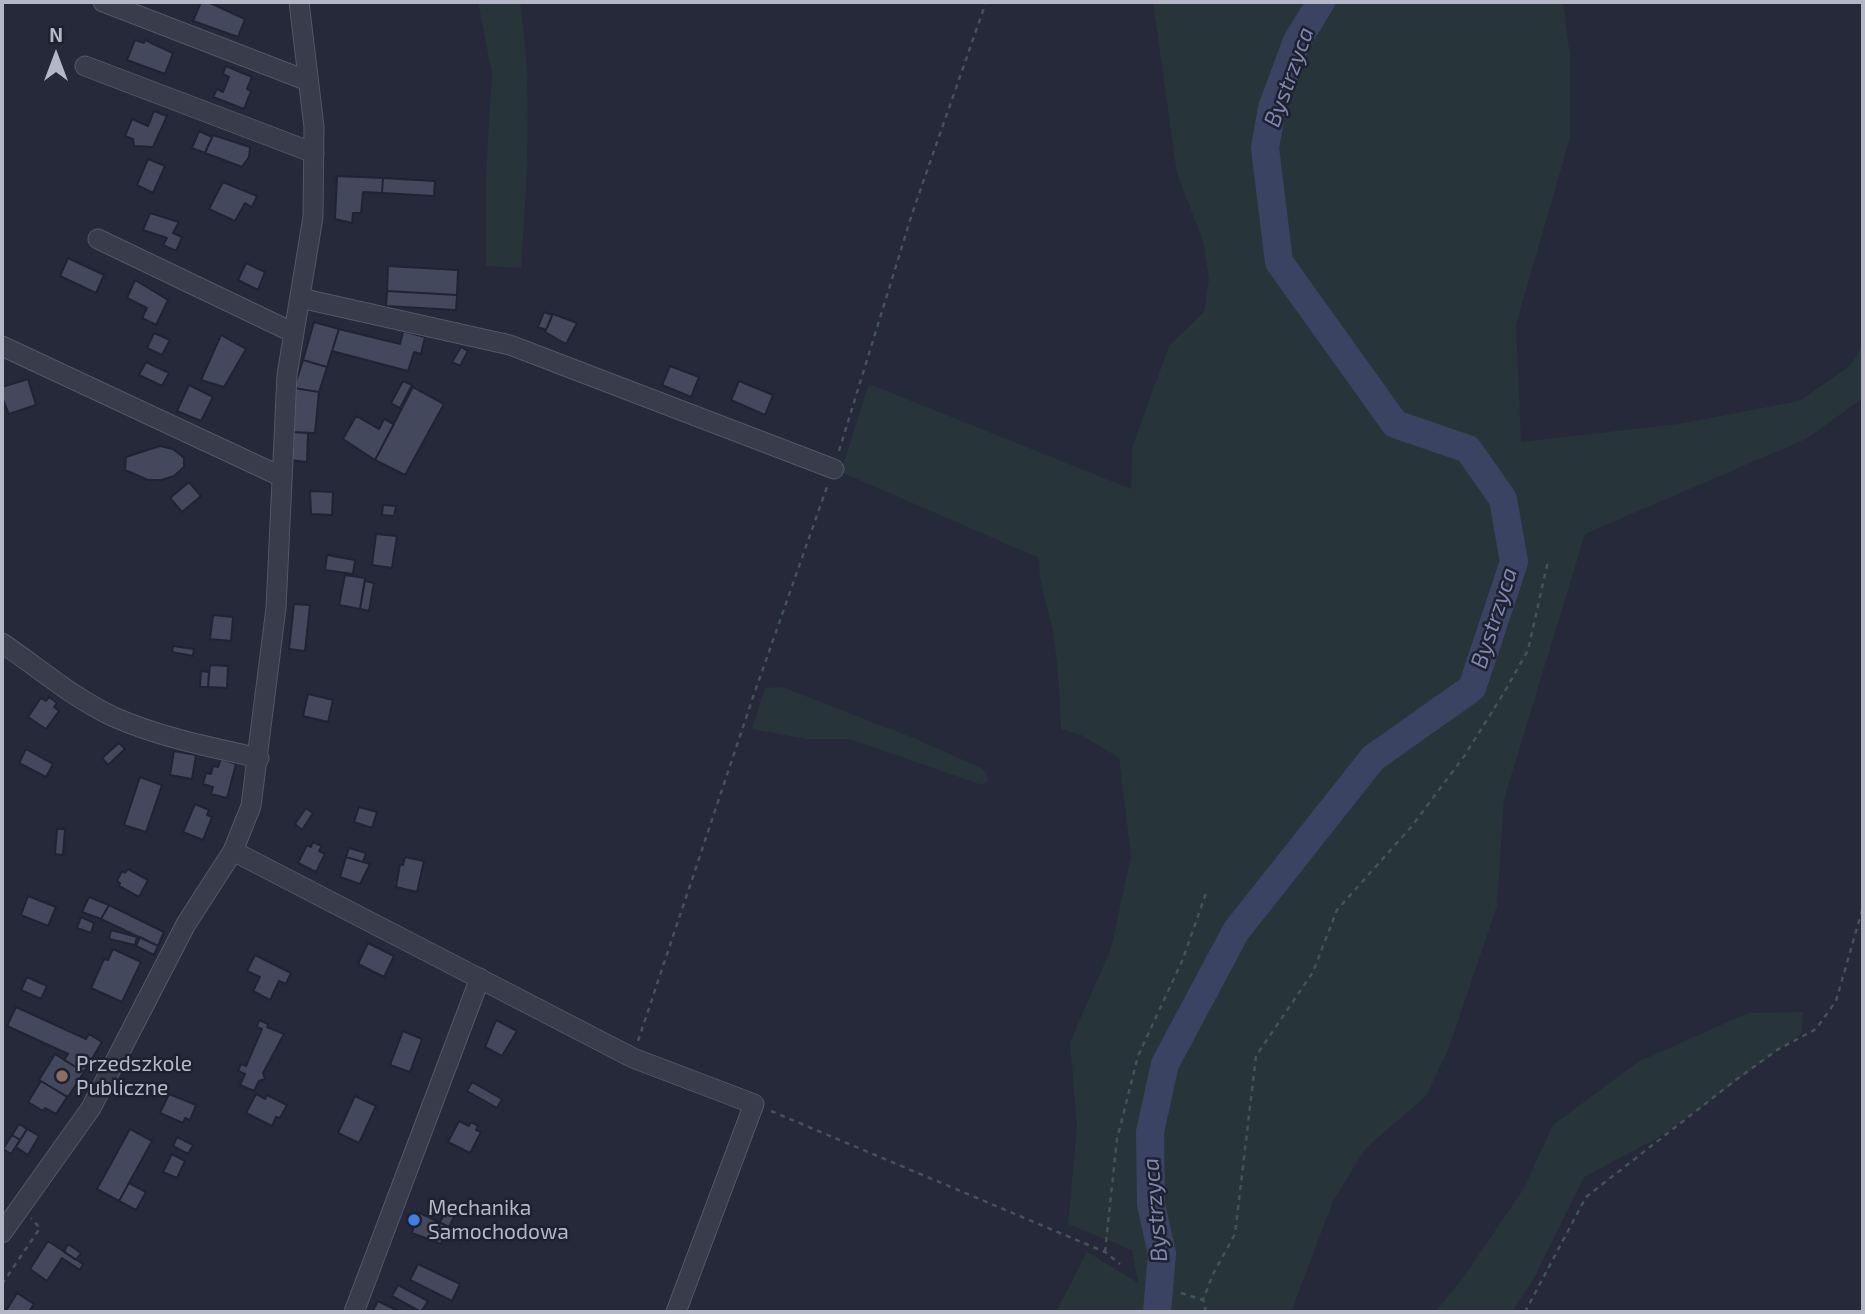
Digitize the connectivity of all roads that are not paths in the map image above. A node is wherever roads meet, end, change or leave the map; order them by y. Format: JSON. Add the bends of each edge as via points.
{"nodes":[{"id":1,"x":103,"y":2,"type":"edge"},
{"id":2,"x":299,"y":2,"type":"edge"},
{"id":3,"x":85,"y":66,"type":"dead end"},
{"id":4,"x":308,"y":81,"type":"junction"},
{"id":5,"x":314,"y":153,"type":"junction"},
{"id":6,"x":98,"y":239,"type":"dead end"},
{"id":7,"x":300,"y":298,"type":"junction"},
{"id":8,"x":294,"y":333,"type":"junction"},
{"id":9,"x":2,"y":346,"type":"edge"},
{"id":10,"x":834,"y":469,"type":"road end"},
{"id":11,"x":280,"y":476,"type":"junction"},
{"id":12,"x":2,"y":643,"type":"edge"},
{"id":13,"x":259,"y":758,"type":"junction"},
{"id":14,"x":233,"y":851,"type":"junction"},
{"id":15,"x":480,"y":978,"type":"junction"},
{"id":16,"x":2,"y":1233,"type":"edge"},
{"id":17,"x":354,"y":1312,"type":"edge"},
{"id":18,"x":676,"y":1312,"type":"edge"}],
"edges":[{"from":1,"to":4,"type":"street"},
{"from":2,"to":4,"type":"street"},
{"from":3,"to":5,"type":"street"},
{"from":4,"to":5,"type":"street"},
{"from":5,"to":7,"type":"street","via":[[313,217]]},
{"from":6,"to":8,"type":"street"},
{"from":7,"to":8,"type":"street"},
{"from":7,"to":10,"type":"street","via":[[510,345]]},
{"from":8,"to":11,"type":"street"},
{"from":9,"to":11,"type":"street"},
{"from":11,"to":13,"type":"street","via":[[276,608]]},
{"from":12,"to":13,"type":"street","via":[[114,717],[188,742]]},
{"from":13,"to":14,"type":"street","via":[[251,806]]},
{"from":14,"to":15,"type":"street"},
{"from":14,"to":16,"type":"street","via":[[186,924],[91,1108]]},
{"from":15,"to":17,"type":"street"},
{"from":15,"to":18,"type":"street","via":[[633,1058],[754,1104]]}]}
